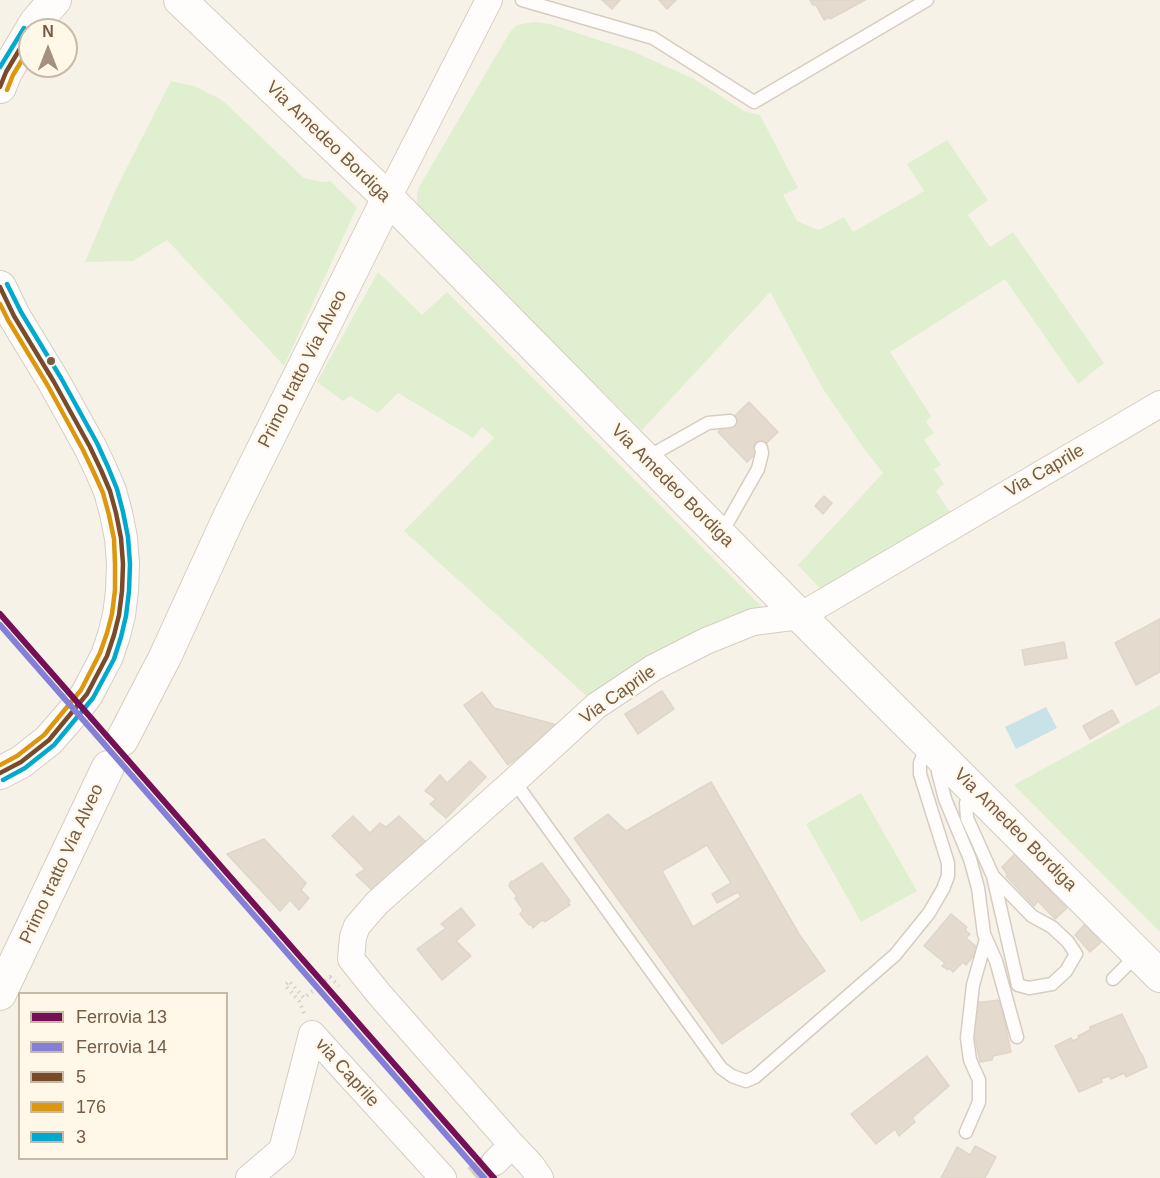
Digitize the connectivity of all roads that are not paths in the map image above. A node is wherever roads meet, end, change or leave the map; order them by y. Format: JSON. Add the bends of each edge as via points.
{"nodes":[{"id":1,"x":55,"y":0,"type":"edge"},
{"id":2,"x":180,"y":0,"type":"edge"},
{"id":3,"x":489,"y":0,"type":"edge"},
{"id":4,"x":522,"y":0,"type":"edge"},
{"id":5,"x":927,"y":0,"type":"edge"},
{"id":6,"x":39,"y":18,"type":"edge"},
{"id":7,"x":18,"y":52,"type":"edge"},
{"id":8,"x":0,"y":87,"type":"edge"},
{"id":9,"x":387,"y":198,"type":"junction"},
{"id":10,"x":0,"y":287,"type":"edge"},
{"id":11,"x":1160,"y":404,"type":"edge"},
{"id":12,"x":730,"y":421,"type":"dead end"},
{"id":13,"x":761,"y":448,"type":"dead end"},
{"id":14,"x":645,"y":459,"type":"junction"},
{"id":15,"x":720,"y":535,"type":"junction"},
{"id":16,"x":800,"y":616,"type":"junction"},
{"id":17,"x":122,"y":740,"type":"dead end"},
{"id":18,"x":935,"y":750,"type":"junction"},
{"id":19,"x":108,"y":768,"type":"dead end"},
{"id":20,"x":2,"y":772,"type":"edge"},
{"id":21,"x":514,"y":782,"type":"junction"},
{"id":22,"x":974,"y":789,"type":"junction"},
{"id":23,"x":993,"y":876,"type":"junction"},
{"id":24,"x":986,"y":939,"type":"junction"},
{"id":25,"x":1138,"y":954,"type":"junction"},
{"id":26,"x":1160,"y":976,"type":"edge"},
{"id":27,"x":1113,"y":979,"type":"dead end"},
{"id":28,"x":0,"y":994,"type":"edge"},
{"id":29,"x":1017,"y":1037,"type":"dead end"},
{"id":30,"x":966,"y":1132,"type":"dead end"},
{"id":31,"x":249,"y":1178,"type":"edge"},
{"id":32,"x":443,"y":1178,"type":"edge"},
{"id":33,"x":540,"y":1178,"type":"edge"}],
"edges":[{"from":1,"to":6,"type":"street"},
{"from":2,"to":9,"type":"street","name":"Via Amedeo Bordiga"},
{"from":3,"to":9,"type":"street","name":"Primo tratto Via Alveo"},
{"from":4,"to":5,"type":"lane","via":[[653,38],[754,102]]},
{"from":7,"to":8,"type":"street"},
{"from":9,"to":14,"type":"street","name":"Via Amedeo Bordiga"},
{"from":9,"to":17,"type":"street","name":"Primo tratto Via Alveo"},
{"from":10,"to":20,"type":"street","via":[[110,490],[123,564],[119,615],[97,677],[60,728],[21,762]]},
{"from":11,"to":16,"type":"street","name":"Via Caprile"},
{"from":12,"to":14,"type":"lane","via":[[708,423]]},
{"from":13,"to":15,"type":"lane","via":[[758,469]]},
{"from":14,"to":15,"type":"street","name":"Via Amedeo Bordiga"},
{"from":15,"to":16,"type":"street","name":"Via Amedeo Bordiga"},
{"from":16,"to":18,"type":"street","name":"Via Amedeo Bordiga"},
{"from":16,"to":21,"type":"street","name":"Via Caprile","via":[[753,622],[653,668],[596,706]]},
{"from":18,"to":21,"type":"lane","via":[[920,763],[920,774],[948,863],[943,889],[895,955],[747,1080],[722,1068]]},
{"from":18,"to":22,"type":"street","name":"Via Amedeo Bordiga"},
{"from":18,"to":24,"type":"lane","via":[[945,799],[978,888]]},
{"from":19,"to":28,"type":"street","name":"Primo tratto Via Alveo"},
{"from":21,"to":33,"type":"street","name":"Via Caprile","via":[[377,903],[357,926],[351,959],[504,1154],[531,1166]]},
{"from":22,"to":23,"type":"lane","via":[[966,803],[967,818]]},
{"from":22,"to":25,"type":"street","name":"Via Amedeo Bordiga"},
{"from":23,"to":23,"type":"lane","via":[[1018,985],[1029,988],[1052,984],[1076,954],[1068,942],[1032,916]]},
{"from":24,"to":29,"type":"lane"},
{"from":24,"to":30,"type":"lane","via":[[973,986],[967,1038],[970,1060],[979,1080],[979,1102]]},
{"from":25,"to":26,"type":"street","name":"Via Amedeo Bordiga"},
{"from":25,"to":27,"type":"lane"},
{"from":31,"to":32,"type":"street","name":"via Caprile","via":[[282,1150],[312,1034]]}]}
